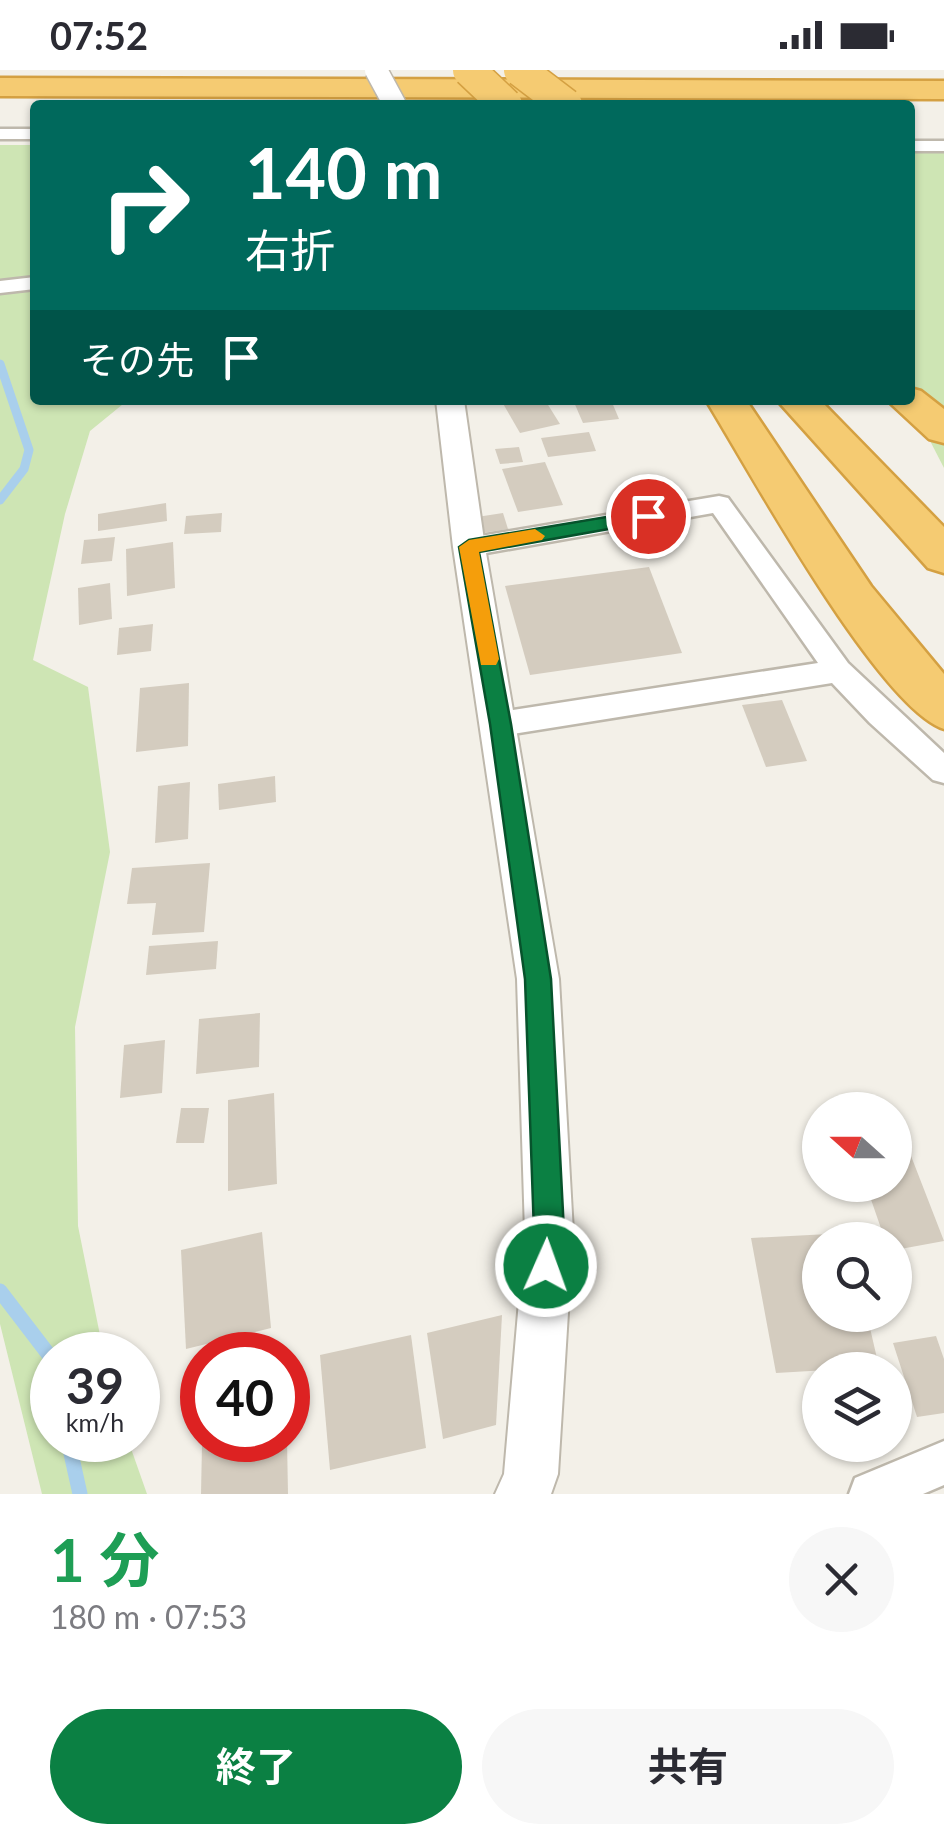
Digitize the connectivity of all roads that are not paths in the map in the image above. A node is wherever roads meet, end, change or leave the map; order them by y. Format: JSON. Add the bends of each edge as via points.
{"nodes":[{"id":1,"x":376,"y":70,"type":"edge"},
{"id":2,"x":446,"y":70,"type":"edge"},
{"id":3,"x":469,"y":70,"type":"edge"},
{"id":4,"x":501,"y":70,"type":"edge"},
{"id":5,"x":520,"y":70,"type":"edge"},
{"id":6,"x":790,"y":70,"type":"edge"},
{"id":7,"x":0,"y":85,"type":"edge"},
{"id":8,"x":944,"y":90,"type":"edge"},
{"id":9,"x":392,"y":100,"type":"edge"},
{"id":10,"x":475,"y":100,"type":"edge"},
{"id":11,"x":501,"y":100,"type":"edge"},
{"id":12,"x":534,"y":100,"type":"edge"},
{"id":13,"x":559,"y":100,"type":"edge"},
{"id":14,"x":0,"y":109,"type":"edge"},
{"id":15,"x":30,"y":109,"type":"edge"},
{"id":16,"x":915,"y":109,"type":"edge"},
{"id":17,"x":944,"y":109,"type":"edge"},
{"id":18,"x":915,"y":126,"type":"edge"},
{"id":19,"x":944,"y":127,"type":"edge"},
{"id":20,"x":0,"y":134,"type":"edge"},
{"id":21,"x":30,"y":134,"type":"edge"},
{"id":22,"x":915,"y":146,"type":"edge"},
{"id":23,"x":944,"y":146,"type":"edge"},
{"id":24,"x":30,"y":283,"type":"edge"},
{"id":25,"x":0,"y":287,"type":"edge"},
{"id":26,"x":915,"y":370,"type":"edge"},
{"id":27,"x":944,"y":389,"type":"edge"},
{"id":28,"x":451,"y":405,"type":"edge"},
{"id":29,"x":729,"y":405,"type":"edge"},
{"id":30,"x":802,"y":405,"type":"edge"},
{"id":31,"x":846,"y":405,"type":"edge"},
{"id":32,"x":913,"y":405,"type":"edge"},
{"id":33,"x":944,"y":430,"type":"edge"},
{"id":34,"x":944,"y":504,"type":"edge"},
{"id":35,"x":469,"y":547,"type":"junction"},
{"id":36,"x":944,"y":556,"type":"edge"},
{"id":37,"x":838,"y":671,"type":"junction"},
{"id":38,"x":944,"y":708,"type":"edge"},
{"id":39,"x":500,"y":724,"type":"junction"},
{"id":40,"x":944,"y":771,"type":"edge"},
{"id":41,"x":944,"y":1463,"type":"edge"},
{"id":42,"x":524,"y":1494,"type":"edge"},
{"id":43,"x":871,"y":1494,"type":"edge"}],
"edges":[{"from":1,"to":9,"type":"street","bridge":true},
{"from":2,"to":10,"type":"highway"},
{"from":3,"to":11,"type":"highway","bridge":true},
{"from":4,"to":12,"type":"highway"},
{"from":5,"to":13,"type":"highway","bridge":true},
{"from":6,"to":7,"type":"highway"},
{"from":7,"to":8,"type":"highway"},
{"from":14,"to":15,"type":"highway"},
{"from":16,"to":17,"type":"highway"},
{"from":18,"to":19,"type":"highway"},
{"from":20,"to":21,"type":"street"},
{"from":22,"to":23,"type":"street"},
{"from":24,"to":25,"type":"street"},
{"from":26,"to":27,"type":"highway"},
{"from":28,"to":35,"type":"street"},
{"from":29,"to":38,"type":"highway","via":[[860,614]]},
{"from":30,"to":36,"type":"highway"},
{"from":31,"to":34,"type":"highway"},
{"from":32,"to":33,"type":"highway"},
{"from":35,"to":37,"type":"street","via":[[720,504]]},
{"from":35,"to":39,"type":"street"},
{"from":37,"to":39,"type":"street"},
{"from":37,"to":40,"type":"street"},
{"from":39,"to":42,"type":"street","via":[[538,979],[549,1232]]},
{"from":41,"to":43,"type":"street"}]}
